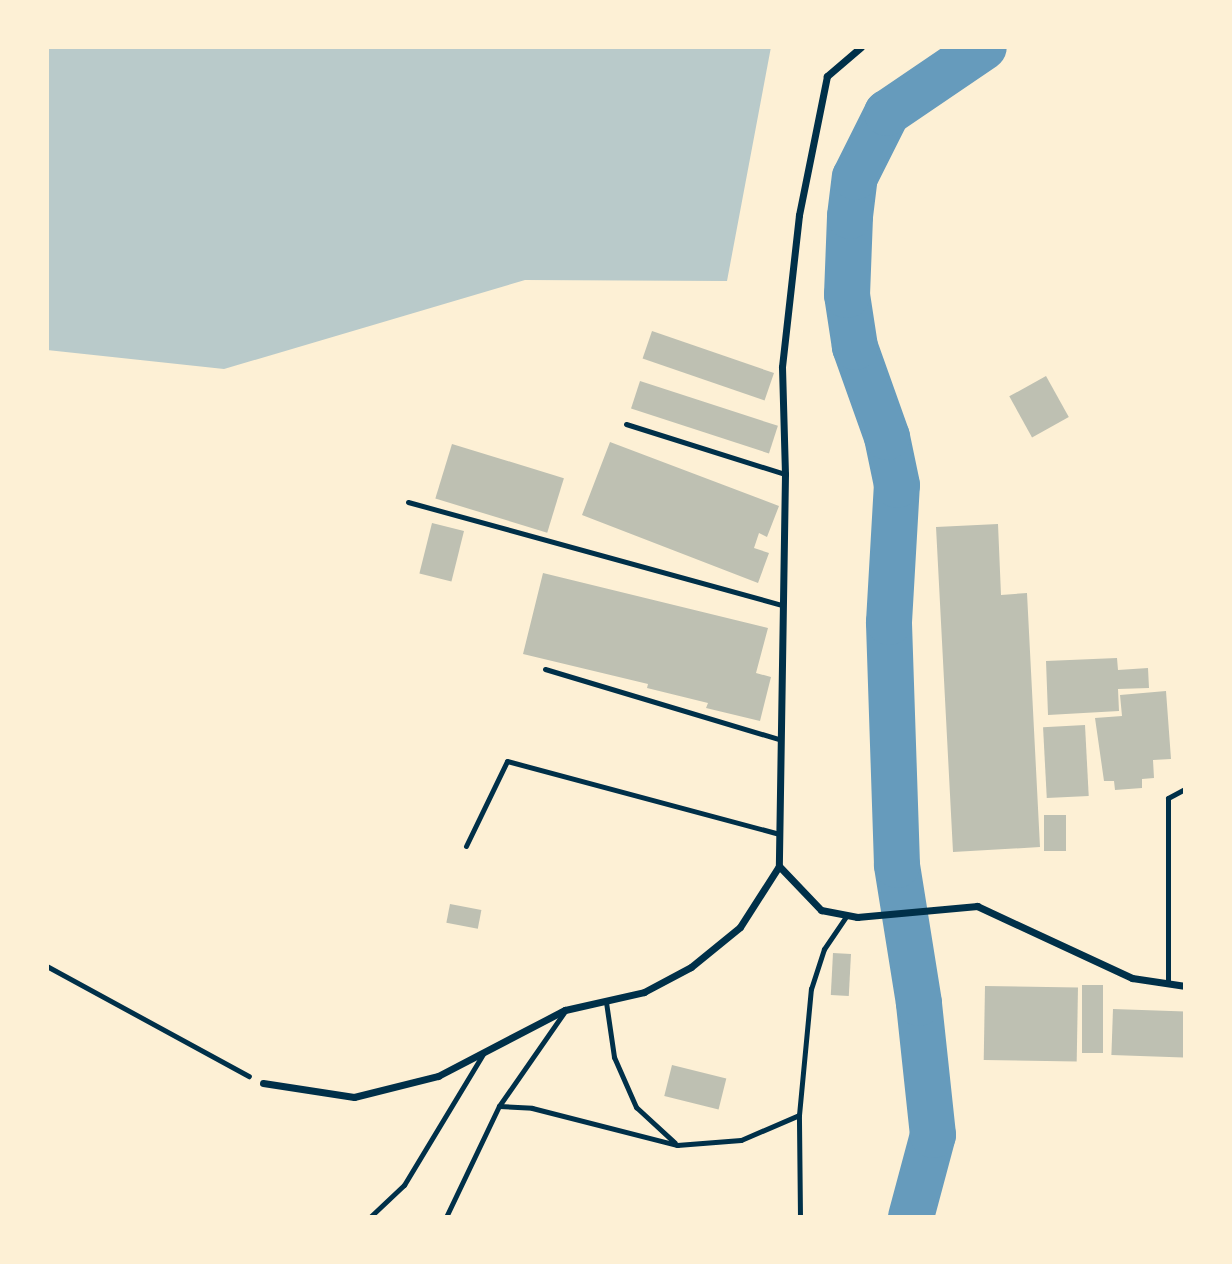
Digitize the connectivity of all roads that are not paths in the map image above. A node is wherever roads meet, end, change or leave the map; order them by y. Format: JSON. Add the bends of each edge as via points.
{"nodes":[{"id":1,"x":861,"y":47,"type":"edge"},
{"id":2,"x":626,"y":424,"type":"dead end"},
{"id":3,"x":785,"y":474,"type":"junction"},
{"id":4,"x":408,"y":502,"type":"dead end"},
{"id":5,"x":782,"y":605,"type":"junction"},
{"id":6,"x":545,"y":669,"type":"dead end"},
{"id":7,"x":781,"y":740,"type":"junction"},
{"id":8,"x":1185,"y":789,"type":"edge"},
{"id":9,"x":779,"y":834,"type":"junction"},
{"id":10,"x":467,"y":846,"type":"dead end"},
{"id":11,"x":779,"y":866,"type":"junction"},
{"id":12,"x":846,"y":915,"type":"junction"},
{"id":13,"x":1168,"y":983,"type":"junction"},
{"id":14,"x":1185,"y":986,"type":"edge"},
{"id":15,"x":606,"y":1002,"type":"junction"},
{"id":16,"x":565,"y":1010,"type":"junction"},
{"id":17,"x":488,"y":1046,"type":"junction"},
{"id":18,"x":263,"y":1083,"type":"road end"},
{"id":19,"x":499,"y":1107,"type":"junction"},
{"id":20,"x":799,"y":1115,"type":"junction"},
{"id":21,"x":677,"y":1145,"type":"junction"},
{"id":22,"x":370,"y":1217,"type":"edge"},
{"id":23,"x":446,"y":1217,"type":"edge"},
{"id":24,"x":800,"y":1217,"type":"edge"}],
"edges":[{"from":1,"to":3,"type":"street","via":[[827,76],[799,215],[782,367]]},
{"from":2,"to":3,"type":"lane"},
{"from":3,"to":5,"type":"street"},
{"from":4,"to":5,"type":"lane"},
{"from":5,"to":7,"type":"street"},
{"from":6,"to":7,"type":"lane"},
{"from":7,"to":9,"type":"street"},
{"from":8,"to":13,"type":"lane","via":[[1168,798]]},
{"from":9,"to":10,"type":"lane","via":[[507,761]]},
{"from":9,"to":11,"type":"street"},
{"from":11,"to":12,"type":"street","via":[[821,910]]},
{"from":11,"to":15,"type":"street","via":[[740,927],[691,967],[643,992]]},
{"from":12,"to":13,"type":"street","via":[[977,906],[1132,978]]},
{"from":12,"to":20,"type":"lane","via":[[824,949],[811,989]]},
{"from":13,"to":14,"type":"street"},
{"from":15,"to":16,"type":"street"},
{"from":15,"to":21,"type":"lane","via":[[605,1024],[614,1057],[636,1107]]},
{"from":16,"to":17,"type":"street"},
{"from":16,"to":19,"type":"lane"},
{"from":17,"to":18,"type":"street","via":[[438,1076],[354,1097]]},
{"from":17,"to":22,"type":"lane","via":[[404,1185]]},
{"from":19,"to":21,"type":"lane","via":[[532,1108]]},
{"from":19,"to":23,"type":"lane"},
{"from":20,"to":21,"type":"lane","via":[[741,1140]]},
{"from":20,"to":24,"type":"lane"}]}
